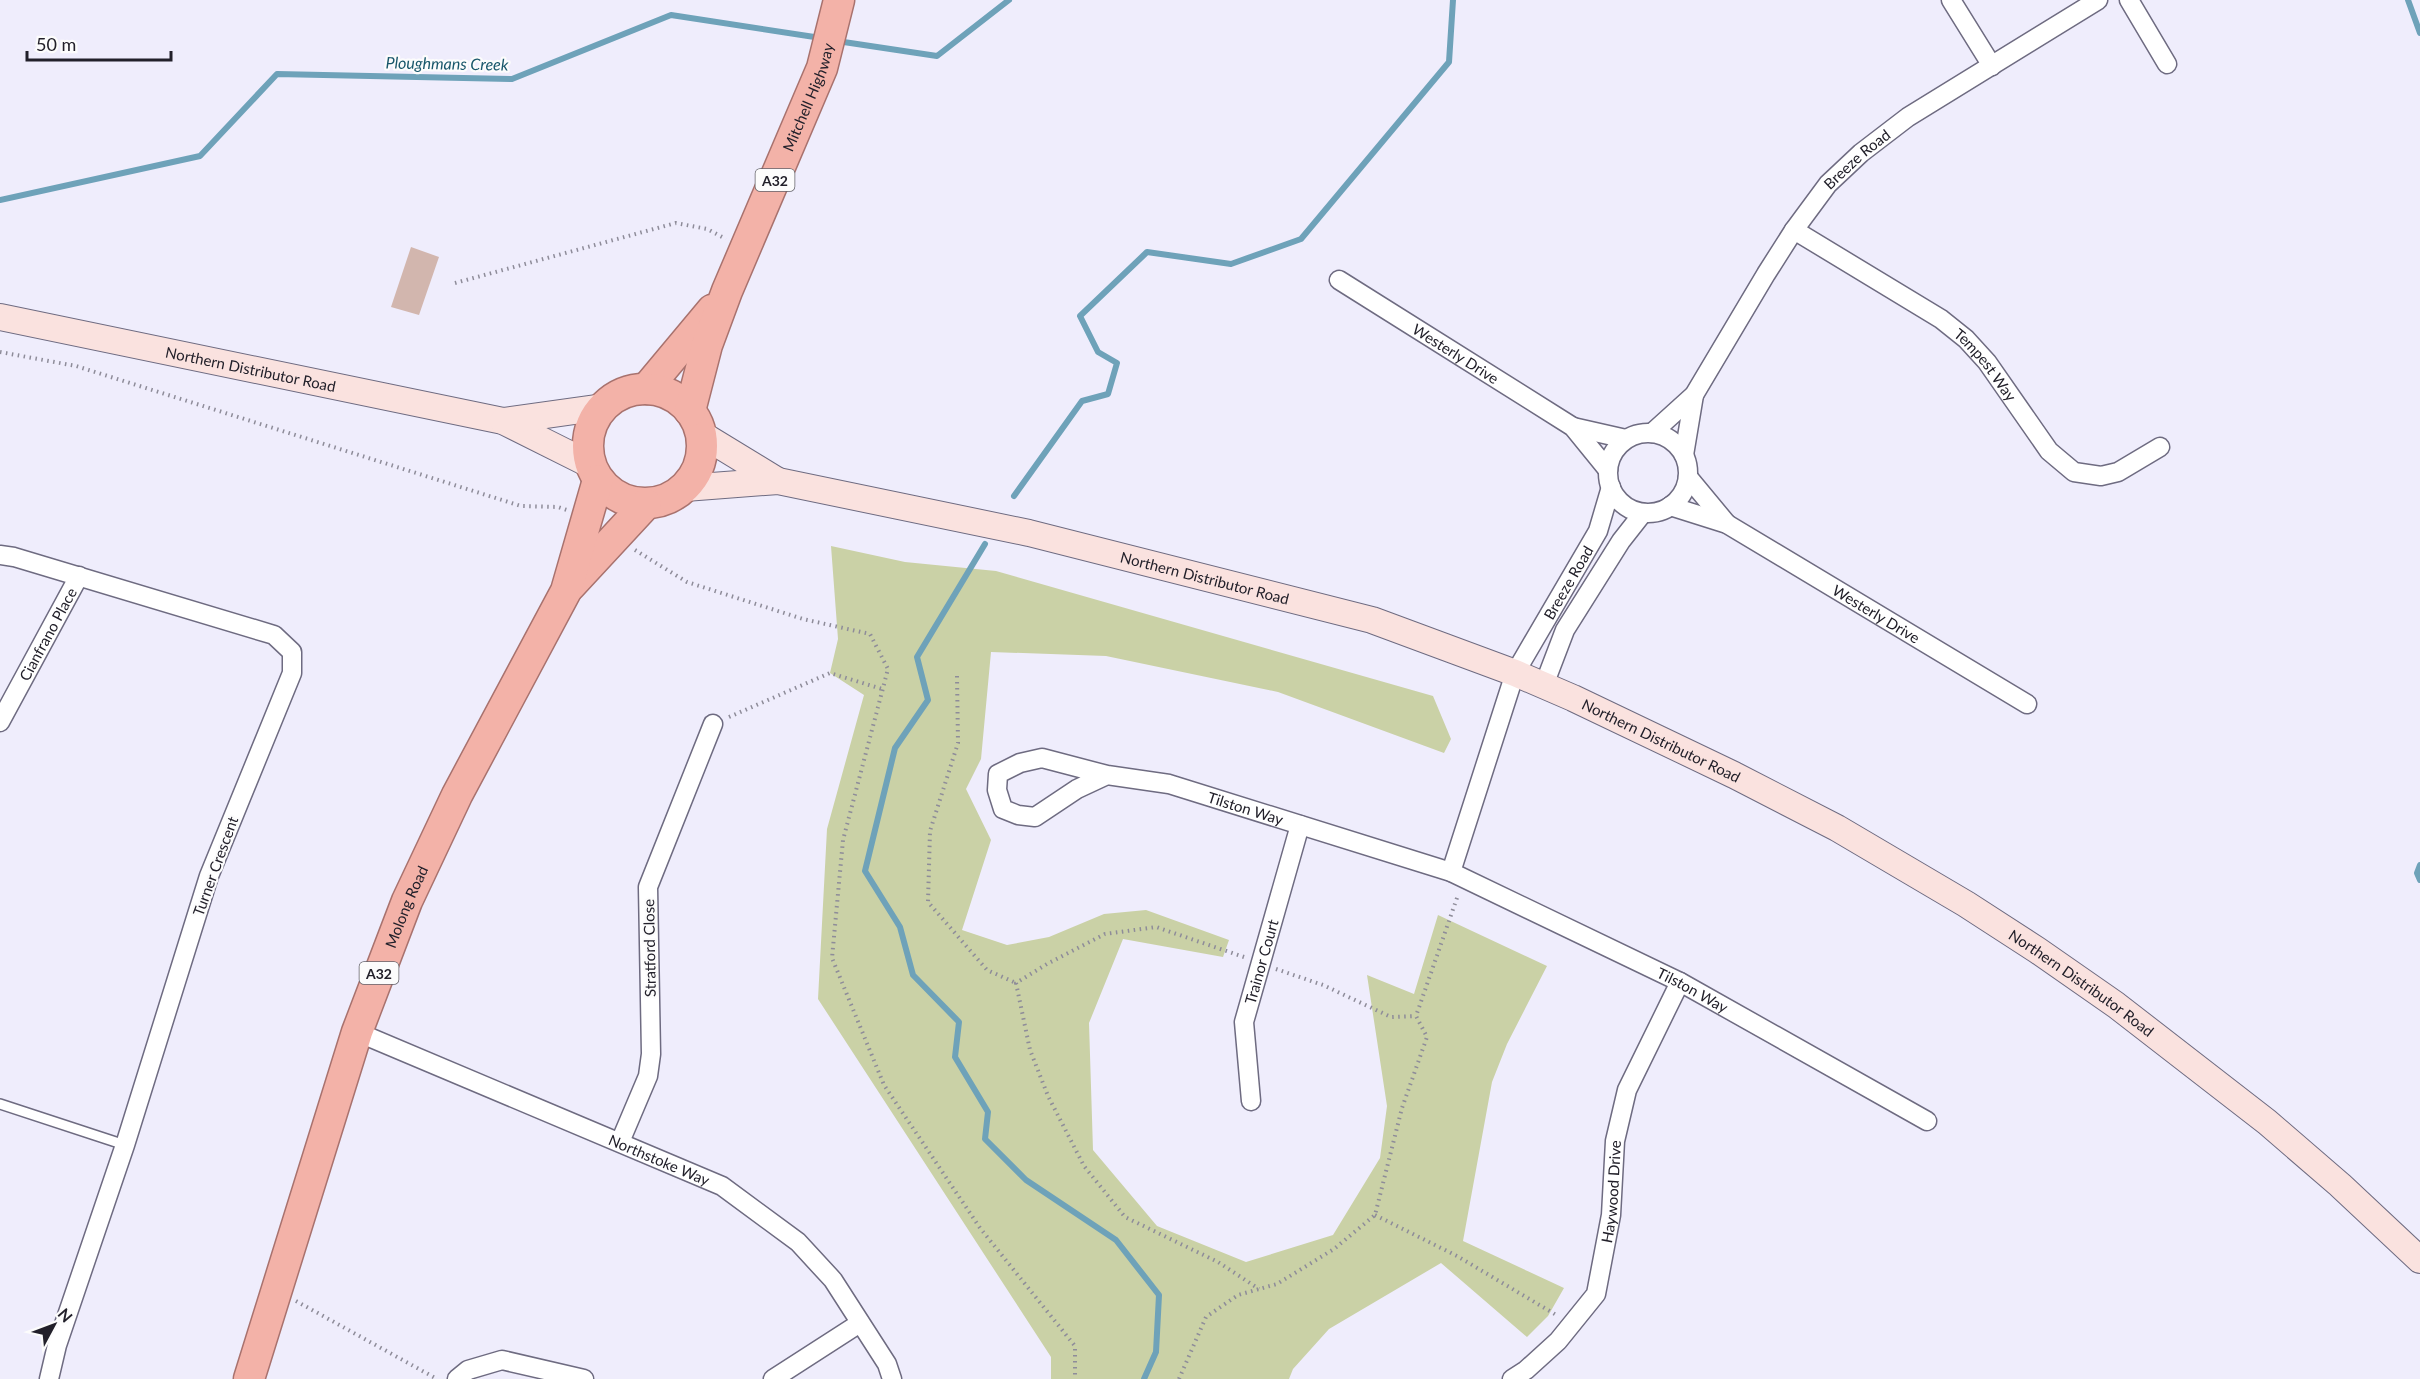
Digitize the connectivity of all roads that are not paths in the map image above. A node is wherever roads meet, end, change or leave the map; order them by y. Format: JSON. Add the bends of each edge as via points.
{"nodes":[{"id":1,"x":839,"y":0,"type":"edge"},
{"id":2,"x":1951,"y":0,"type":"edge"},
{"id":3,"x":2098,"y":0,"type":"edge"},
{"id":4,"x":2129,"y":0,"type":"edge"},
{"id":5,"x":2168,"y":64,"type":"dead end"},
{"id":6,"x":1992,"y":66,"type":"junction"},
{"id":7,"x":1794,"y":230,"type":"junction"},
{"id":8,"x":1339,"y":280,"type":"dead end"},
{"id":9,"x":727,"y":291,"type":"junction"},
{"id":10,"x":0,"y":317,"type":"edge"},
{"id":11,"x":646,"y":389,"type":"junction"},
{"id":12,"x":1694,"y":395,"type":"junction"},
{"id":13,"x":603,"y":407,"type":"junction"},
{"id":14,"x":503,"y":421,"type":"junction"},
{"id":15,"x":696,"y":422,"type":"junction"},
{"id":16,"x":1573,"y":427,"type":"junction"},
{"id":17,"x":1652,"y":433,"type":"junction"},
{"id":18,"x":1626,"y":439,"type":"junction"},
{"id":19,"x":2160,"y":447,"type":"dead end"},
{"id":20,"x":1684,"y":455,"type":"junction"},
{"id":21,"x":595,"y":472,"type":"junction"},
{"id":22,"x":1688,"y":477,"type":"junction"},
{"id":23,"x":1610,"y":479,"type":"junction"},
{"id":24,"x":778,"y":481,"type":"junction"},
{"id":25,"x":685,"y":488,"type":"junction"},
{"id":26,"x":646,"y":504,"type":"junction"},
{"id":27,"x":1670,"y":506,"type":"junction"},
{"id":28,"x":1643,"y":513,"type":"junction"},
{"id":29,"x":1727,"y":524,"type":"junction"},
{"id":30,"x":0,"y":555,"type":"edge"},
{"id":31,"x":79,"y":576,"type":"junction"},
{"id":32,"x":566,"y":591,"type":"junction"},
{"id":33,"x":1515,"y":673,"type":"junction"},
{"id":34,"x":1544,"y":685,"type":"junction"},
{"id":35,"x":2026,"y":704,"type":"dead end"},
{"id":36,"x":0,"y":722,"type":"edge"},
{"id":37,"x":713,"y":724,"type":"road end"},
{"id":38,"x":1107,"y":775,"type":"junction"},
{"id":39,"x":1300,"y":825,"type":"junction"},
{"id":40,"x":1457,"y":875,"type":"junction"},
{"id":41,"x":1680,"y":982,"type":"junction"},
{"id":42,"x":357,"y":1032,"type":"junction"},
{"id":43,"x":1251,"y":1101,"type":"dead end"},
{"id":44,"x":0,"y":1104,"type":"edge"},
{"id":45,"x":1927,"y":1121,"type":"dead end"},
{"id":46,"x":620,"y":1142,"type":"junction"},
{"id":47,"x":125,"y":1145,"type":"junction"},
{"id":48,"x":2420,"y":1260,"type":"edge"},
{"id":49,"x":860,"y":1323,"type":"junction"},
{"id":50,"x":49,"y":1379,"type":"edge"},
{"id":51,"x":249,"y":1379,"type":"edge"},
{"id":52,"x":457,"y":1379,"type":"edge"},
{"id":53,"x":584,"y":1379,"type":"edge"},
{"id":54,"x":773,"y":1379,"type":"edge"},
{"id":55,"x":892,"y":1379,"type":"edge"},
{"id":56,"x":1512,"y":1379,"type":"edge"}],
"edges":[{"from":1,"to":9,"type":"highway","name":"Mitchell Highway","number":"A32","via":[[822,68]]},
{"from":2,"to":6,"type":"street"},
{"from":3,"to":6,"type":"street","name":"Breeze Road"},
{"from":4,"to":5,"type":"street"},
{"from":6,"to":7,"type":"street","name":"Breeze Road","via":[[1908,117],[1861,153],[1828,184]]},
{"from":7,"to":12,"type":"street","name":"Breeze Road"},
{"from":7,"to":19,"type":"street","name":"Tempest Way","via":[[1941,319],[1965,339],[1987,362],[2049,451],[2074,472],[2101,476],[2118,472]]},
{"from":8,"to":16,"type":"street","name":"Westerly Drive"},
{"from":9,"to":11,"type":"highway","name":"Mitchell Highway","number":"A32"},
{"from":9,"to":15,"type":"highway","name":"Mitchell Highway","number":"A32","via":[[707,345]]},
{"from":10,"to":14,"type":"main road","name":"Northern Distributor Road"},
{"from":11,"to":13,"type":"highway","via":[[621,394]]},
{"from":11,"to":15,"type":"highway","via":[[672,396]]},
{"from":12,"to":17,"type":"street","name":"Breeze Road"},
{"from":12,"to":20,"type":"street","name":"Breeze Road"},
{"from":13,"to":14,"type":"main road","name":"Northern Distributor Road"},
{"from":13,"to":21,"type":"highway","number":"A32","via":[[591,428],[588,444]]},
{"from":14,"to":21,"type":"main road","name":"Northern Distributor Road"},
{"from":15,"to":24,"type":"main road","name":"Northern Distributor Road"},
{"from":15,"to":25,"type":"highway","number":"A32","via":[[700,464]]},
{"from":16,"to":18,"type":"street","name":"Westerly Drive"},
{"from":16,"to":23,"type":"street","name":"Westerly Drive"},
{"from":17,"to":18,"type":"street"},
{"from":17,"to":20,"type":"street","via":[[1670,440]]},
{"from":18,"to":23,"type":"street","via":[[1611,458]]},
{"from":20,"to":22,"type":"street"},
{"from":21,"to":26,"type":"highway","via":[[621,499]]},
{"from":21,"to":32,"type":"highway","name":"Molong Road","number":"A32"},
{"from":22,"to":27,"type":"street","via":[[1682,494]]},
{"from":22,"to":29,"type":"street","name":"Westerly Drive"},
{"from":23,"to":28,"type":"street","via":[[1618,500]]},
{"from":23,"to":33,"type":"street","name":"Breeze Road","via":[[1598,531]]},
{"from":24,"to":25,"type":"main road","name":"Northern Distributor Road"},
{"from":24,"to":33,"type":"main road","name":"Northern Distributor Road","via":[[1029,533],[1326,608],[1372,620]]},
{"from":25,"to":26,"type":"highway","number":"A32","via":[[664,501]]},
{"from":26,"to":32,"type":"highway","name":"Molong Road","number":"A32"},
{"from":27,"to":28,"type":"street"},
{"from":27,"to":29,"type":"street","name":"Westerly Drive"},
{"from":28,"to":34,"type":"street","name":"Breeze Road","via":[[1565,630]]},
{"from":29,"to":35,"type":"street","name":"Westerly Drive"},
{"from":30,"to":31,"type":"street","name":"Turner Crescent"},
{"from":31,"to":36,"type":"street","name":"Cianfrano Place"},
{"from":31,"to":47,"type":"street","name":"Turner Crescent","via":[[274,635],[292,652],[292,673],[209,876]]},
{"from":32,"to":42,"type":"highway","name":"Molong Road","number":"A32","via":[[457,795],[407,901]]},
{"from":33,"to":34,"type":"main road","name":"Northern Distributor Road"},
{"from":33,"to":40,"type":"street"},
{"from":34,"to":48,"type":"main road","name":"Northern Distributor Road","via":[[1631,724],[1837,828],[2028,944],[2116,1005],[2267,1122]]},
{"from":37,"to":46,"type":"street","name":"Stratford Close","via":[[648,887],[651,1054],[648,1076]]},
{"from":38,"to":38,"type":"street","name":"Tilston Way","via":[[1077,789],[1035,817],[1003,809],[997,790],[998,774],[1042,758]]},
{"from":38,"to":39,"type":"street","name":"Tilston Way","via":[[1169,784]]},
{"from":39,"to":40,"type":"street","name":"Tilston Way"},
{"from":39,"to":43,"type":"street","name":"Trainor Court","via":[[1244,1022]]},
{"from":40,"to":41,"type":"street","name":"Tilston Way"},
{"from":41,"to":45,"type":"street","name":"Tilston Way"},
{"from":41,"to":56,"type":"street","name":"Haywood Drive","via":[[1627,1090],[1615,1142],[1611,1215],[1596,1294],[1558,1341]]},
{"from":42,"to":46,"type":"street","name":"Northstoke Way"},
{"from":42,"to":51,"type":"highway","name":"Molong Road","number":"A32"},
{"from":44,"to":47,"type":"lane"},
{"from":46,"to":49,"type":"street","name":"Northstoke Way","via":[[722,1186],[747,1203],[798,1242],[833,1280]]},
{"from":47,"to":50,"type":"street","name":"Turner Crescent"},
{"from":49,"to":54,"type":"street"},
{"from":49,"to":55,"type":"street","name":"Northstoke Way","via":[[887,1364]]},
{"from":52,"to":53,"type":"street","via":[[468,1370],[502,1360]]}]}
